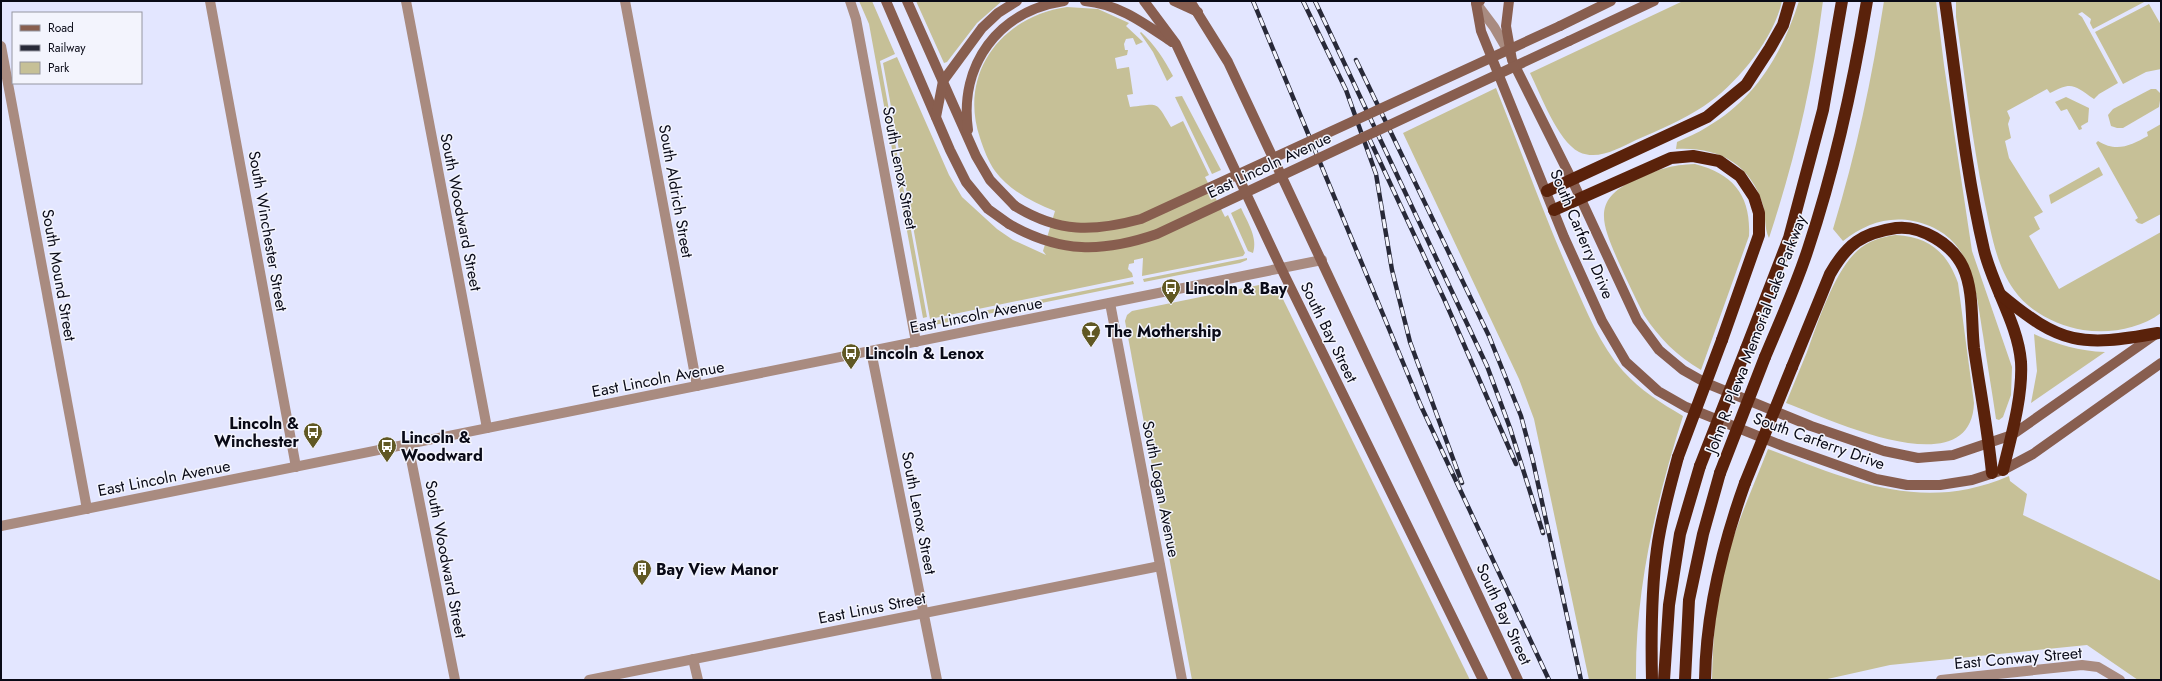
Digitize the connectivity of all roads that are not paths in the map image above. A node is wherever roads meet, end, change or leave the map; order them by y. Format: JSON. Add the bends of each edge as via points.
{"nodes":[{"id":1,"x":210,"y":1,"type":"edge"},
{"id":2,"x":406,"y":1,"type":"edge"},
{"id":3,"x":625,"y":1,"type":"edge"},
{"id":4,"x":850,"y":1,"type":"edge"},
{"id":5,"x":886,"y":1,"type":"edge"},
{"id":6,"x":907,"y":1,"type":"edge"},
{"id":7,"x":1017,"y":1,"type":"edge"},
{"id":8,"x":1064,"y":1,"type":"edge"},
{"id":9,"x":1085,"y":1,"type":"edge"},
{"id":10,"x":1144,"y":1,"type":"edge"},
{"id":11,"x":1174,"y":1,"type":"edge"},
{"id":12,"x":1190,"y":1,"type":"edge"},
{"id":13,"x":1509,"y":1,"type":"edge"},
{"id":14,"x":1611,"y":1,"type":"edge"},
{"id":15,"x":1654,"y":1,"type":"edge"},
{"id":16,"x":1790,"y":1,"type":"edge"},
{"id":17,"x":1867,"y":1,"type":"edge"},
{"id":18,"x":1945,"y":1,"type":"edge"},
{"id":19,"x":1477,"y":2,"type":"edge"},
{"id":20,"x":1842,"y":3,"type":"edge"},
{"id":21,"x":1199,"y":13,"type":"junction"},
{"id":22,"x":1176,"y":44,"type":"junction"},
{"id":23,"x":1,"y":46,"type":"edge"},
{"id":24,"x":1512,"y":60,"type":"junction"},
{"id":25,"x":943,"y":81,"type":"junction"},
{"id":26,"x":936,"y":117,"type":"junction"},
{"id":27,"x":969,"y":140,"type":"junction"},
{"id":28,"x":1572,"y":180,"type":"junction"},
{"id":29,"x":1547,"y":191,"type":"junction"},
{"id":30,"x":1580,"y":198,"type":"junction"},
{"id":31,"x":1554,"y":210,"type":"junction"},
{"id":32,"x":1322,"y":260,"type":"junction"},
{"id":33,"x":1281,"y":268,"type":"junction"},
{"id":34,"x":1998,"y":292,"type":"junction"},
{"id":35,"x":1110,"y":303,"type":"junction"},
{"id":36,"x":2160,"y":332,"type":"edge"},
{"id":37,"x":916,"y":342,"type":"junction"},
{"id":38,"x":871,"y":351,"type":"junction"},
{"id":39,"x":2161,"y":363,"type":"edge"},
{"id":40,"x":697,"y":386,"type":"junction"},
{"id":41,"x":487,"y":428,"type":"junction"},
{"id":42,"x":2012,"y":435,"type":"junction"},
{"id":43,"x":408,"y":444,"type":"junction"},
{"id":44,"x":1989,"y":444,"type":"junction"},
{"id":45,"x":296,"y":467,"type":"junction"},
{"id":46,"x":1997,"y":471,"type":"junction"},
{"id":47,"x":87,"y":509,"type":"junction"},
{"id":48,"x":1,"y":526,"type":"edge"},
{"id":49,"x":1160,"y":566,"type":"junction"},
{"id":50,"x":924,"y":613,"type":"junction"},
{"id":51,"x":693,"y":659,"type":"junction"},
{"id":52,"x":455,"y":680,"type":"edge"},
{"id":53,"x":589,"y":680,"type":"edge"},
{"id":54,"x":698,"y":680,"type":"edge"},
{"id":55,"x":937,"y":680,"type":"edge"},
{"id":56,"x":1182,"y":680,"type":"edge"},
{"id":57,"x":1483,"y":680,"type":"edge"},
{"id":58,"x":1518,"y":680,"type":"edge"},
{"id":59,"x":1652,"y":680,"type":"edge"},
{"id":60,"x":1664,"y":680,"type":"edge"},
{"id":61,"x":1685,"y":680,"type":"edge"},
{"id":62,"x":1705,"y":680,"type":"edge"},
{"id":63,"x":1941,"y":680,"type":"edge"},
{"id":64,"x":2120,"y":680,"type":"edge"}],
"edges":[{"from":1,"to":45,"type":"street","name":"South Winchester Street"},
{"from":2,"to":41,"type":"street","name":"South Woodward Street"},
{"from":3,"to":40,"type":"street","name":"South Aldrich Street"},
{"from":4,"to":37,"type":"street","name":"South Lenox Street","via":[[858,26]]},
{"from":5,"to":26,"type":"main road","name":"East Lincoln Avenue"},
{"from":6,"to":25,"type":"main road","name":"East Lincoln Avenue"},
{"from":7,"to":25,"type":"main road","via":[[998,13],[982,28]]},
{"from":8,"to":27,"type":"main road","via":[[1031,10],[1010,22],[992,38],[972,74],[966,99]]},
{"from":9,"to":22,"type":"main road","via":[[1112,6]]},
{"from":10,"to":22,"type":"main road","name":"South Bay Street"},
{"from":11,"to":21,"type":"main road"},
{"from":12,"to":21,"type":"main road","name":"South Bay Street"},
{"from":13,"to":24,"type":"main road","via":[[1506,26]]},
{"from":14,"to":27,"type":"main road","name":"East Lincoln Avenue","bridge":true,"via":[[1141,219],[1115,226],[1073,228],[1027,213],[1016,206],[990,180]]},
{"from":15,"to":26,"type":"main road","name":"East Lincoln Avenue","bridge":true,"via":[[1157,234],[1105,248],[1076,248],[1044,241],[1009,224],[988,209],[966,182]]},
{"from":16,"to":28,"type":"highway","via":[[1783,25],[1746,85],[1707,117]]},
{"from":17,"to":61,"type":"highway","name":"John R. Plewa Memorial Lake Parkway","bridge":true,"via":[[1838,148],[1808,250],[1720,473],[1703,534],[1689,600]]},
{"from":18,"to":34,"type":"highway","via":[[1972,185],[1984,250]]},
{"from":19,"to":24,"type":"street","name":"South Carferry Drive"},
{"from":19,"to":29,"type":"main road","name":"South Carferry Drive","via":[[1481,31]]},
{"from":20,"to":60,"type":"highway","name":"John R. Plewa Memorial Lake Parkway","bridge":true,"via":[[1823,110],[1791,230],[1700,466],[1680,534],[1669,605]]},
{"from":21,"to":32,"type":"main road","name":"South Bay Street","via":[[1228,62]]},
{"from":22,"to":33,"type":"main road","name":"South Bay Street"},
{"from":23,"to":47,"type":"street","name":"South Mound Street"},
{"from":24,"to":28,"type":"main road","name":"South Carferry Drive"},
{"from":25,"to":26,"type":"main road"},
{"from":25,"to":27,"type":"main road","name":"East Lincoln Avenue"},
{"from":28,"to":29,"type":"highway"},
{"from":28,"to":30,"type":"main road","name":"South Carferry Drive"},
{"from":29,"to":31,"type":"main road","name":"South Carferry Drive"},
{"from":30,"to":31,"type":"highway"},
{"from":30,"to":44,"type":"main road","name":"South Carferry Drive","via":[[1637,320],[1659,350],[1683,370],[1706,383],[1811,426],[1884,451],[1918,458],[1953,455]]},
{"from":30,"to":59,"type":"highway","bridge":true,"via":[[1671,158],[1693,156],[1719,161],[1740,176],[1754,197],[1759,212],[1759,236],[1678,457],[1668,495],[1657,549],[1651,620]]},
{"from":31,"to":46,"type":"main road","name":"South Carferry Drive","via":[[1602,321],[1626,362],[1658,391],[1693,410],[1790,449],[1876,479],[1907,485],[1940,485],[1972,480]]},
{"from":32,"to":33,"type":"street","name":"East Lincoln Avenue"},
{"from":32,"to":58,"type":"main road","name":"South Bay Street"},
{"from":33,"to":35,"type":"street","name":"East Lincoln Avenue"},
{"from":33,"to":57,"type":"main road","name":"South Bay Street"},
{"from":34,"to":36,"type":"highway","via":[[2026,316],[2053,332],[2070,338],[2092,342],[2121,340]]},
{"from":34,"to":42,"type":"highway","via":[[2017,340],[2021,361],[2021,378]]},
{"from":35,"to":37,"type":"street","name":"East Lincoln Avenue"},
{"from":35,"to":49,"type":"street","name":"South Logan Avenue"},
{"from":36,"to":42,"type":"main road","name":"South Carferry Drive"},
{"from":37,"to":38,"type":"street","name":"East Lincoln Avenue"},
{"from":38,"to":40,"type":"street","name":"East Lincoln Avenue"},
{"from":38,"to":50,"type":"street","name":"South Lenox Street"},
{"from":39,"to":46,"type":"main road","name":"South Carferry Drive","via":[[2033,454]]},
{"from":40,"to":41,"type":"street","name":"East Lincoln Avenue"},
{"from":41,"to":43,"type":"street","name":"East Lincoln Avenue"},
{"from":42,"to":44,"type":"main road","name":"South Carferry Drive"},
{"from":42,"to":46,"type":"highway"},
{"from":43,"to":45,"type":"street","name":"East Lincoln Avenue"},
{"from":43,"to":52,"type":"street","name":"South Woodward Street"},
{"from":44,"to":46,"type":"highway"},
{"from":44,"to":62,"type":"highway","bridge":true,"via":[[1974,347],[1968,283],[1962,266],[1951,251],[1937,239],[1921,231],[1901,227],[1878,231],[1854,241],[1838,259],[1830,274],[1731,522],[1716,576],[1706,648]]},
{"from":45,"to":47,"type":"street","name":"East Lincoln Avenue"},
{"from":47,"to":48,"type":"street","name":"East Lincoln Avenue"},
{"from":49,"to":50,"type":"street","name":"East Linus Street"},
{"from":49,"to":56,"type":"street","name":"South Logan Avenue"},
{"from":50,"to":51,"type":"street","name":"East Linus Street"},
{"from":50,"to":55,"type":"street","name":"South Lenox Street"},
{"from":51,"to":53,"type":"street","name":"East Linus Street"},
{"from":51,"to":54,"type":"street"},
{"from":63,"to":64,"type":"street","name":"East Conway Street","via":[[2082,664],[2098,667]]}]}
